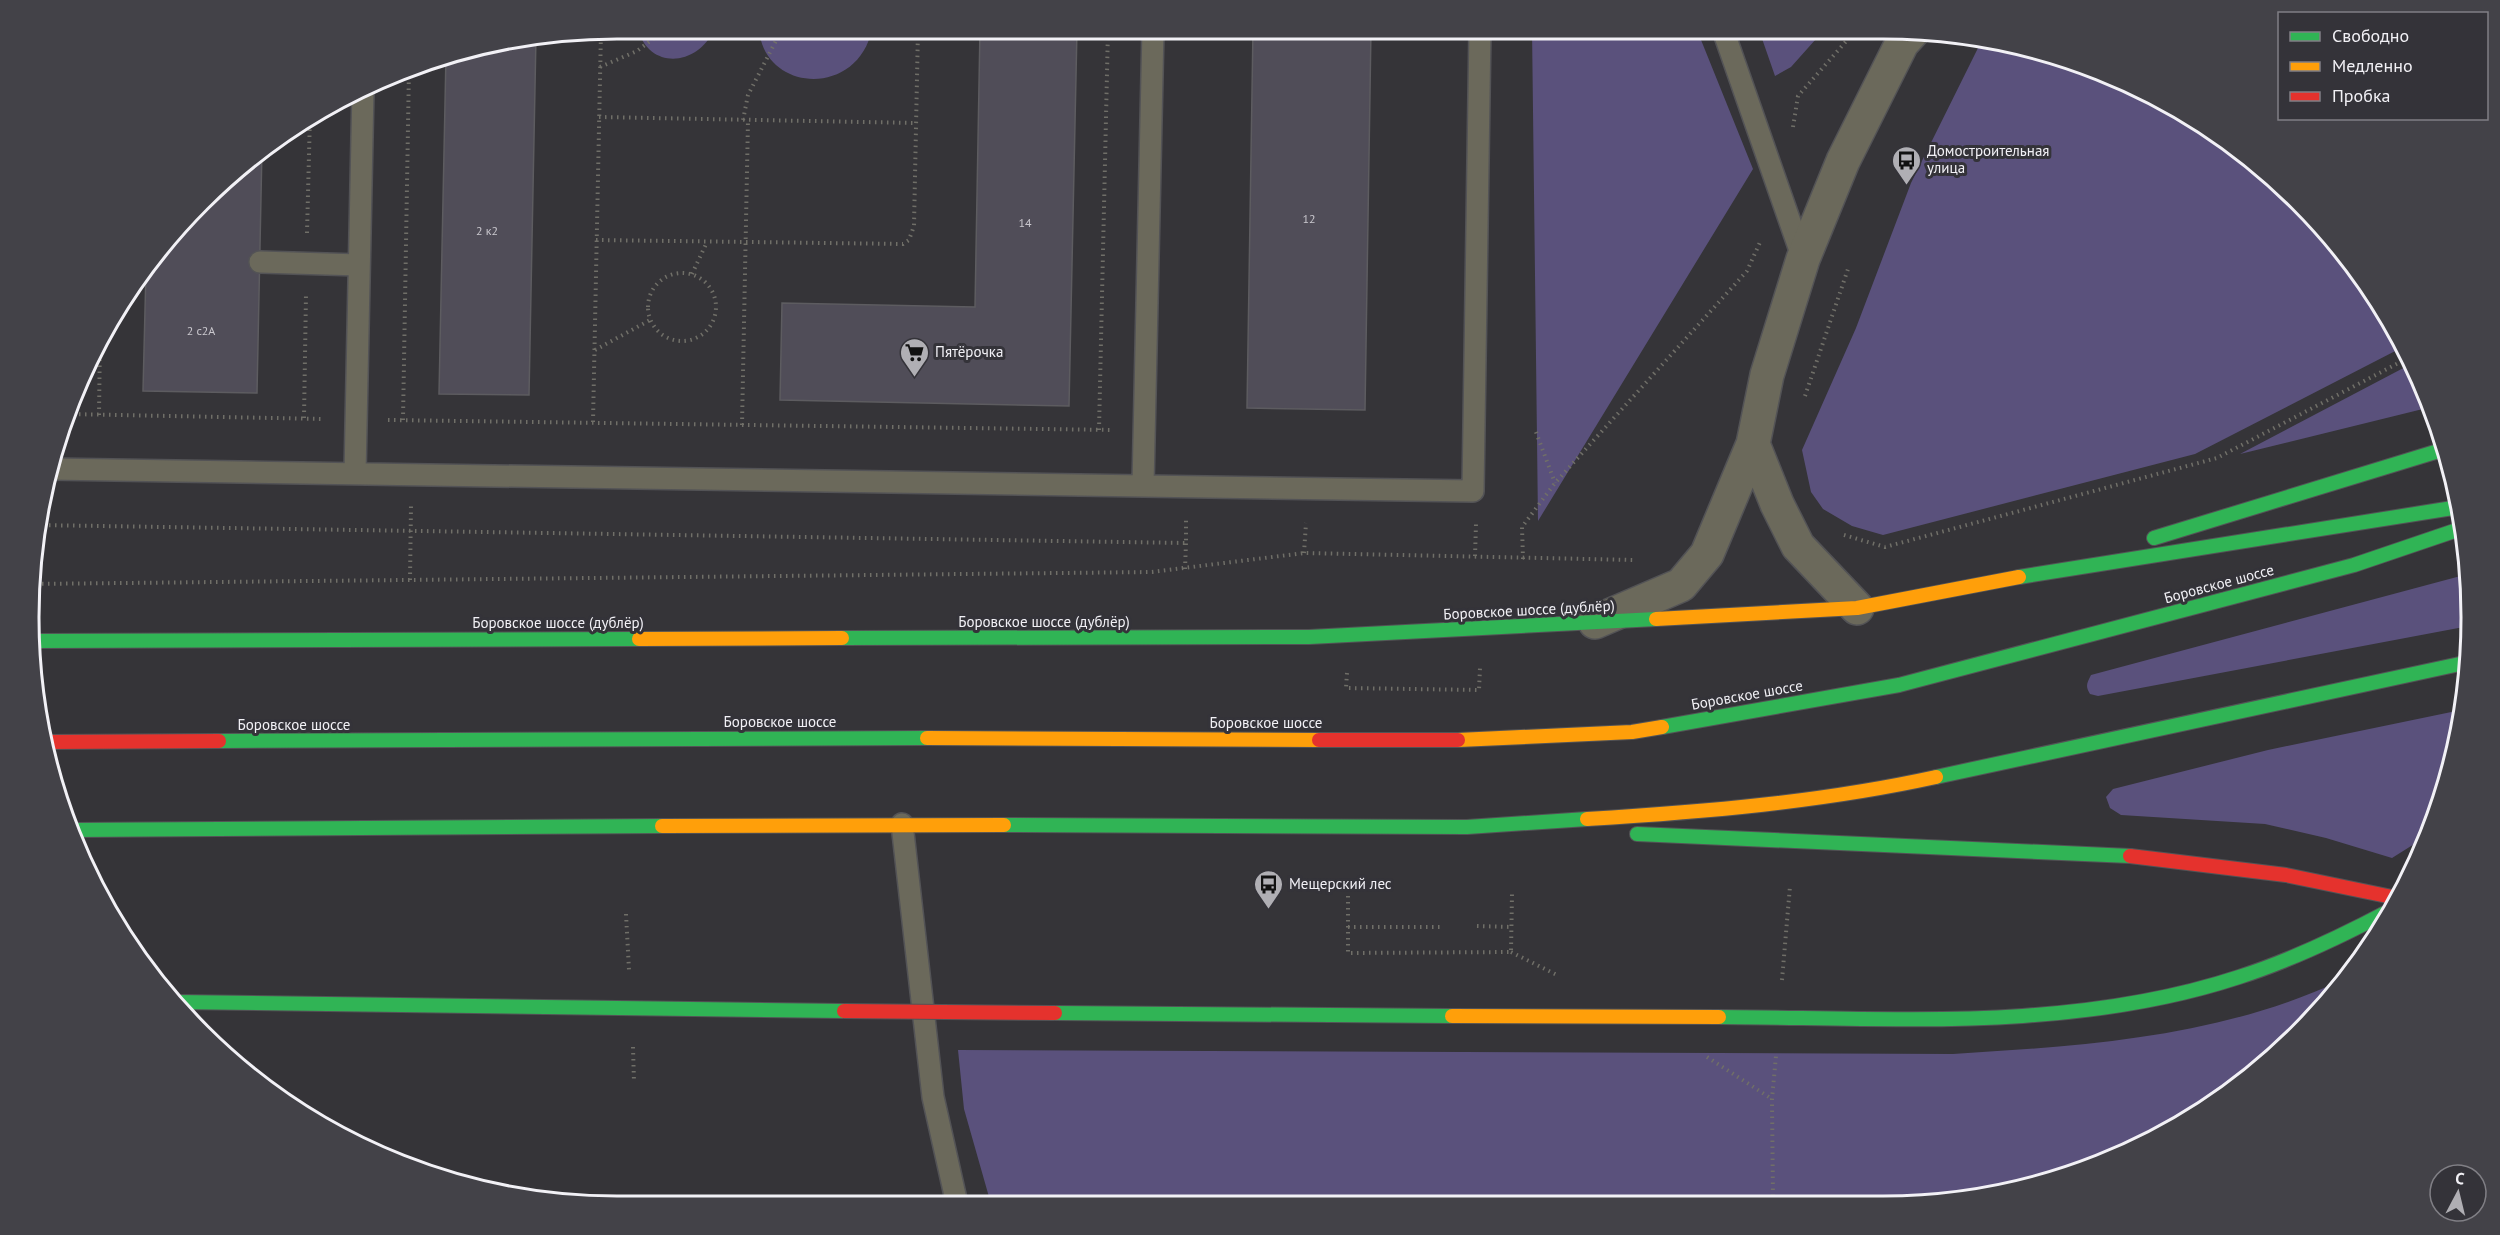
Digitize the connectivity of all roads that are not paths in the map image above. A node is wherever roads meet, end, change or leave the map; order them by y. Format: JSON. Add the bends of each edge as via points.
{"nodes":[{"id":1,"x":1153,"y":39,"type":"edge"},
{"id":2,"x":1480,"y":39,"type":"edge"},
{"id":3,"x":1726,"y":39,"type":"edge"},
{"id":4,"x":1905,"y":40,"type":"edge"},
{"id":5,"x":363,"y":99,"type":"edge"},
{"id":6,"x":1803,"y":259,"type":"junction"},
{"id":7,"x":260,"y":262,"type":"dead end"},
{"id":8,"x":359,"y":265,"type":"junction"},
{"id":9,"x":1753,"y":444,"type":"junction"},
{"id":10,"x":2436,"y":452,"type":"edge"},
{"id":11,"x":59,"y":469,"type":"edge"},
{"id":12,"x":355,"y":474,"type":"junction"},
{"id":13,"x":1143,"y":486,"type":"junction"},
{"id":14,"x":2451,"y":508,"type":"edge"},
{"id":15,"x":2454,"y":531,"type":"edge"},
{"id":16,"x":2053,"y":571,"type":"junction"},
{"id":17,"x":1857,"y":608,"type":"junction"},
{"id":18,"x":1591,"y":623,"type":"junction"},
{"id":19,"x":40,"y":641,"type":"edge"},
{"id":20,"x":2459,"y":664,"type":"edge"},
{"id":21,"x":53,"y":742,"type":"edge"},
{"id":22,"x":902,"y":824,"type":"junction"},
{"id":23,"x":1467,"y":827,"type":"junction"},
{"id":24,"x":80,"y":830,"type":"edge"},
{"id":25,"x":1598,"y":832,"type":"dead end"},
{"id":26,"x":1621,"y":834,"type":"dead end"},
{"id":27,"x":2389,"y":896,"type":"edge"},
{"id":28,"x":2376,"y":918,"type":"edge"},
{"id":29,"x":186,"y":1002,"type":"edge"},
{"id":30,"x":951,"y":1196,"type":"edge"}],
"edges":[{"from":1,"to":13,"type":"lane"},
{"from":2,"to":13,"type":"lane","via":[[1473,491]]},
{"from":3,"to":6,"type":"lane"},
{"from":4,"to":6,"type":"street","via":[[1843,161]]},
{"from":5,"to":8,"type":"lane"},
{"from":6,"to":9,"type":"street","via":[[1767,375]]},
{"from":7,"to":8,"type":"lane"},
{"from":8,"to":12,"type":"lane"},
{"from":9,"to":17,"type":"street","via":[[1798,546]]},
{"from":9,"to":18,"type":"street","via":[[1707,554],[1681,585]]},
{"from":10,"to":16,"type":"main road"},
{"from":11,"to":12,"type":"lane"},
{"from":12,"to":13,"type":"lane"},
{"from":14,"to":16,"type":"main road"},
{"from":15,"to":21,"type":"main road","name":"Боровское шоссе","via":[[2354,565],[1899,686],[1632,732],[1432,741],[866,738]]},
{"from":16,"to":17,"type":"main road","name":"Боровское шоссе (дублёр)"},
{"from":17,"to":18,"type":"main road","name":"Боровское шоссе (дублёр)"},
{"from":18,"to":19,"type":"main road","name":"Боровское шоссе (дублёр)","via":[[1262,637]]},
{"from":20,"to":23,"type":"main road","via":[[1891,787],[1700,812]]},
{"from":22,"to":23,"type":"main road"},
{"from":22,"to":24,"type":"main road"},
{"from":22,"to":30,"type":"lane","via":[[933,1097]]},
{"from":23,"to":25,"type":"main road"},
{"from":26,"to":27,"type":"main road","via":[[2125,855],[2286,875]]},
{"from":28,"to":29,"type":"main road","bridge":true,"via":[[2283,964],[2193,992],[2086,1011],[2005,1017],[1049,1014]]}]}
